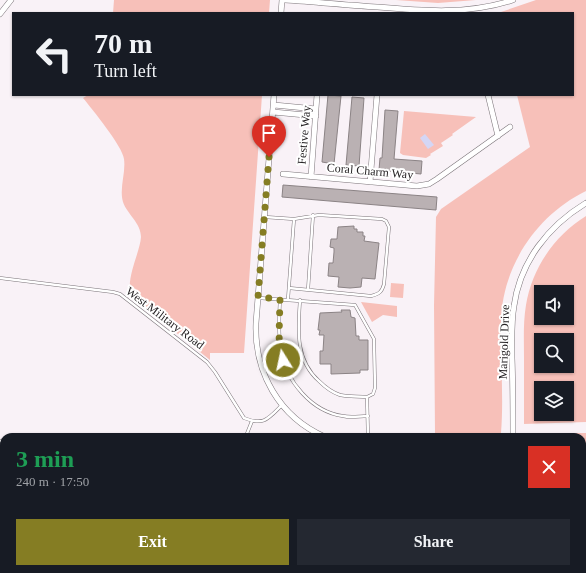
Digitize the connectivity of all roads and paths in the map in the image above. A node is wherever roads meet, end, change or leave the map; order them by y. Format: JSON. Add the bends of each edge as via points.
{"nodes":[{"id":1,"x":11,"y":0,"type":"edge"},
{"id":2,"x":282,"y":0,"type":"edge"},
{"id":3,"x":285,"y":0,"type":"edge"},
{"id":4,"x":513,"y":0,"type":"edge"},
{"id":5,"x":281,"y":12,"type":"edge"},
{"id":6,"x":421,"y":12,"type":"edge"},
{"id":7,"x":0,"y":14,"type":"edge"},
{"id":8,"x":274,"y":96,"type":"edge"},
{"id":9,"x":317,"y":96,"type":"edge"},
{"id":10,"x":377,"y":96,"type":"edge"},
{"id":11,"x":488,"y":96,"type":"edge"},
{"id":12,"x":274,"y":106,"type":"junction"},
{"id":13,"x":316,"y":109,"type":"junction"},
{"id":14,"x":273,"y":112,"type":"junction"},
{"id":15,"x":316,"y":116,"type":"junction"},
{"id":16,"x":510,"y":128,"type":"dead end"},
{"id":17,"x":498,"y":136,"type":"junction"},
{"id":18,"x":283,"y":174,"type":"dead end"},
{"id":19,"x":311,"y":177,"type":"junction"},
{"id":20,"x":370,"y":182,"type":"junction"},
{"id":21,"x":586,"y":203,"type":"edge"},
{"id":22,"x":313,"y":216,"type":"junction"},
{"id":23,"x":264,"y":217,"type":"junction"},
{"id":24,"x":294,"y":219,"type":"junction"},
{"id":25,"x":0,"y":278,"type":"edge"},
{"id":26,"x":289,"y":288,"type":"junction"},
{"id":27,"x":308,"y":290,"type":"junction"},
{"id":28,"x":258,"y":297,"type":"junction"},
{"id":29,"x":280,"y":299,"type":"junction"},
{"id":30,"x":288,"y":300,"type":"junction"},
{"id":31,"x":300,"y":300,"type":"junction"},
{"id":32,"x":368,"y":396,"type":"junction"},
{"id":33,"x":282,"y":405,"type":"junction"},
{"id":34,"x":368,"y":416,"type":"junction"},
{"id":35,"x":252,"y":421,"type":"junction"},
{"id":36,"x":247,"y":433,"type":"edge"},
{"id":37,"x":318,"y":433,"type":"edge"},
{"id":38,"x":368,"y":433,"type":"edge"},
{"id":39,"x":513,"y":433,"type":"edge"}],
"edges":[{"from":1,"to":7,"type":"street"},
{"from":2,"to":5,"type":"street"},
{"from":3,"to":6,"type":"street"},
{"from":4,"to":6,"type":"street","via":[[466,10]]},
{"from":8,"to":12,"type":"street"},
{"from":9,"to":13,"type":"street","name":"Festive Way"},
{"from":10,"to":20,"type":"street"},
{"from":11,"to":17,"type":"street"},
{"from":12,"to":13,"type":"street"},
{"from":12,"to":14,"type":"street"},
{"from":13,"to":15,"type":"street","name":"Festive Way"},
{"from":14,"to":15,"type":"street"},
{"from":14,"to":23,"type":"street"},
{"from":15,"to":19,"type":"street","name":"Festive Way"},
{"from":16,"to":17,"type":"street","name":"Coral Charm Way"},
{"from":17,"to":20,"type":"street","name":"Coral Charm Way","via":[[429,184],[417,186]]},
{"from":18,"to":19,"type":"street","name":"Coral Charm Way"},
{"from":19,"to":20,"type":"street","name":"Coral Charm Way"},
{"from":21,"to":39,"type":"street","name":"Marigold Drive","via":[[561,221],[541,242],[525,268],[518,286],[512,326]]},
{"from":22,"to":24,"type":"lane"},
{"from":22,"to":27,"type":"lane"},
{"from":22,"to":27,"type":"lane","via":[[382,220],[386,221],[389,227],[384,284],[379,294],[371,296]]},
{"from":23,"to":24,"type":"lane"},
{"from":23,"to":28,"type":"street"},
{"from":24,"to":26,"type":"lane"},
{"from":25,"to":35,"type":"lane","name":"West Military Road","via":[[120,294],[207,362],[244,418]]},
{"from":26,"to":27,"type":"lane"},
{"from":26,"to":30,"type":"lane"},
{"from":28,"to":29,"type":"lane"},
{"from":28,"to":33,"type":"street","via":[[255,333],[258,358],[267,381]]},
{"from":29,"to":30,"type":"lane"},
{"from":29,"to":34,"type":"lane","via":[[281,352],[285,368],[294,383],[306,397],[332,414],[343,417]]},
{"from":30,"to":31,"type":"lane"},
{"from":31,"to":32,"type":"lane","via":[[298,335],[302,360],[307,368],[333,392],[348,396]]},
{"from":31,"to":32,"type":"lane","via":[[355,305],[374,339],[375,388],[373,394]]},
{"from":32,"to":34,"type":"lane"},
{"from":33,"to":35,"type":"lane","via":[[261,422]]},
{"from":33,"to":37,"type":"street","via":[[303,425]]},
{"from":34,"to":38,"type":"lane"},
{"from":35,"to":36,"type":"lane"}]}
